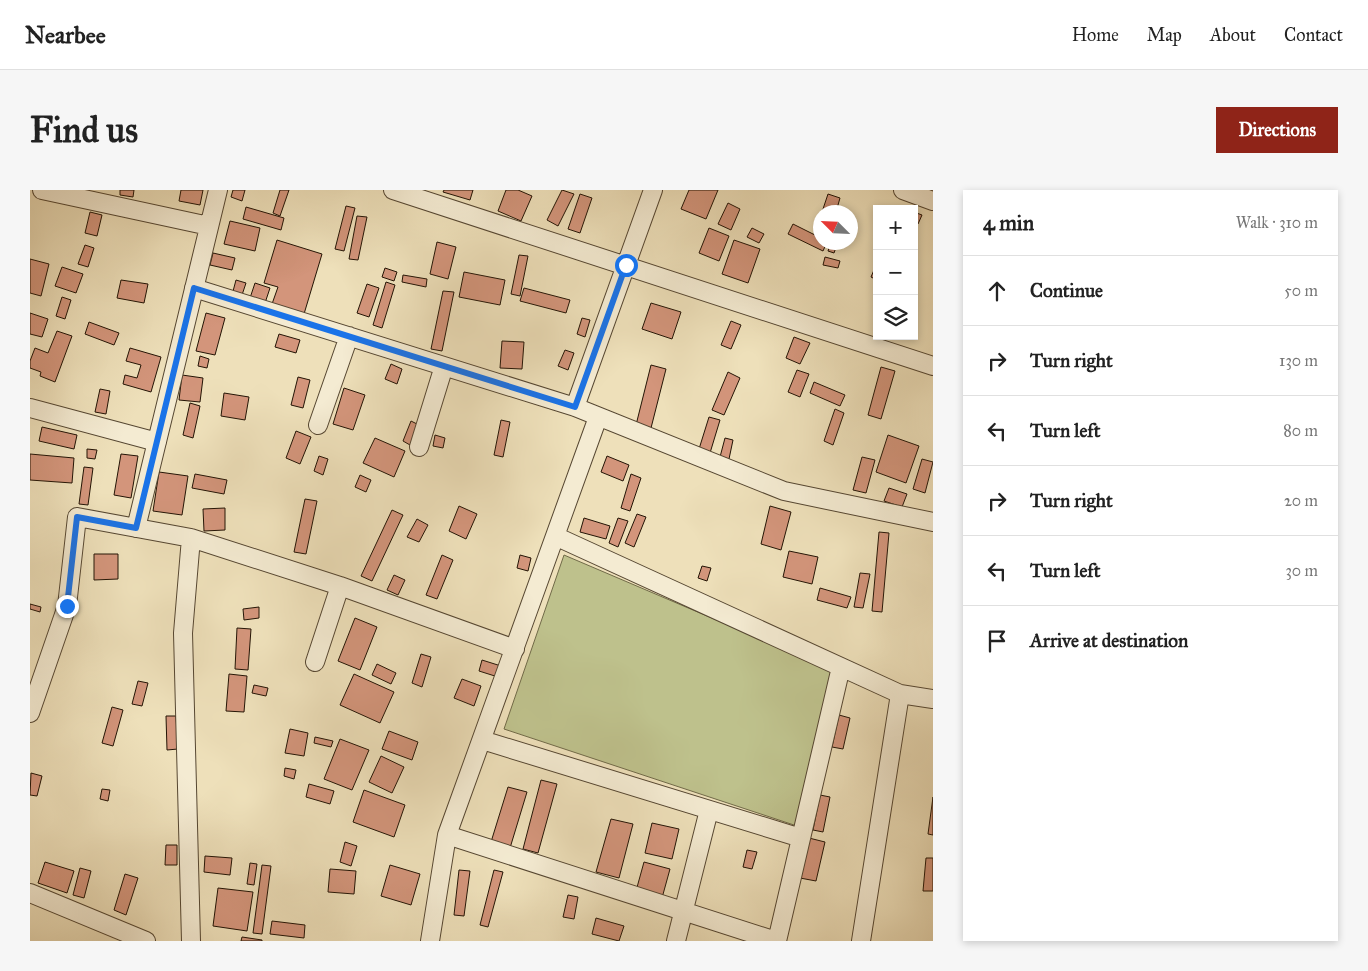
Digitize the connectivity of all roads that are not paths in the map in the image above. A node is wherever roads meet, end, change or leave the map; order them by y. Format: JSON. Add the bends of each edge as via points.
{"nodes":[{"id":1,"x":42,"y":190,"type":"edge"},
{"id":2,"x":218,"y":190,"type":"edge"},
{"id":3,"x":393,"y":190,"type":"edge"},
{"id":4,"x":653,"y":190,"type":"edge"},
{"id":5,"x":903,"y":190,"type":"edge"},
{"id":6,"x":933,"y":201,"type":"edge"},
{"id":7,"x":209,"y":226,"type":"junction"},
{"id":8,"x":626,"y":265,"type":"junction"},
{"id":9,"x":194,"y":288,"type":"junction"},
{"id":10,"x":349,"y":336,"type":"junction"},
{"id":11,"x":444,"y":366,"type":"junction"},
{"id":12,"x":933,"y":366,"type":"edge"},
{"id":13,"x":575,"y":407,"type":"junction"},
{"id":14,"x":30,"y":408,"type":"edge"},
{"id":15,"x":598,"y":417,"type":"junction"},
{"id":16,"x":318,"y":425,"type":"dead end"},
{"id":17,"x":157,"y":442,"type":"junction"},
{"id":18,"x":419,"y":447,"type":"dead end"},
{"id":19,"x":933,"y":522,"type":"edge"},
{"id":20,"x":136,"y":528,"type":"junction"},
{"id":21,"x":555,"y":536,"type":"junction"},
{"id":22,"x":191,"y":538,"type":"junction"},
{"id":23,"x":340,"y":586,"type":"junction"},
{"id":24,"x":515,"y":649,"type":"junction"},
{"id":25,"x":315,"y":662,"type":"dead end"},
{"id":26,"x":841,"y":667,"type":"junction"},
{"id":27,"x":900,"y":694,"type":"junction"},
{"id":28,"x":933,"y":699,"type":"edge"},
{"id":29,"x":30,"y":713,"type":"edge"},
{"id":30,"x":482,"y":740,"type":"junction"},
{"id":31,"x":708,"y":810,"type":"junction"},
{"id":32,"x":447,"y":835,"type":"junction"},
{"id":33,"x":801,"y":838,"type":"junction"},
{"id":34,"x":30,"y":893,"type":"edge"},
{"id":35,"x":683,"y":911,"type":"junction"},
{"id":36,"x":146,"y":941,"type":"edge"},
{"id":37,"x":191,"y":941,"type":"edge"},
{"id":38,"x":430,"y":941,"type":"edge"},
{"id":39,"x":676,"y":941,"type":"edge"},
{"id":40,"x":776,"y":941,"type":"edge"},
{"id":41,"x":861,"y":941,"type":"edge"}],
"edges":[{"from":1,"to":7,"type":"street"},
{"from":2,"to":7,"type":"street"},
{"from":3,"to":8,"type":"street"},
{"from":4,"to":8,"type":"street"},
{"from":5,"to":6,"type":"street"},
{"from":7,"to":9,"type":"street"},
{"from":8,"to":12,"type":"street"},
{"from":8,"to":13,"type":"street"},
{"from":9,"to":10,"type":"street"},
{"from":9,"to":17,"type":"street"},
{"from":10,"to":11,"type":"street"},
{"from":10,"to":16,"type":"street"},
{"from":11,"to":13,"type":"street"},
{"from":11,"to":18,"type":"street"},
{"from":13,"to":15,"type":"street"},
{"from":14,"to":17,"type":"street"},
{"from":15,"to":19,"type":"street","via":[[784,491]]},
{"from":15,"to":21,"type":"street"},
{"from":17,"to":20,"type":"street"},
{"from":20,"to":22,"type":"street"},
{"from":20,"to":29,"type":"street","via":[[77,517],[67,606]]},
{"from":21,"to":24,"type":"street"},
{"from":21,"to":26,"type":"street"},
{"from":22,"to":23,"type":"street"},
{"from":22,"to":37,"type":"street","via":[[183,633]]},
{"from":23,"to":24,"type":"street"},
{"from":23,"to":25,"type":"street"},
{"from":24,"to":30,"type":"street"},
{"from":26,"to":27,"type":"street"},
{"from":26,"to":33,"type":"street"},
{"from":27,"to":28,"type":"street"},
{"from":27,"to":41,"type":"street"},
{"from":30,"to":31,"type":"street"},
{"from":30,"to":32,"type":"street"},
{"from":31,"to":33,"type":"street"},
{"from":31,"to":35,"type":"street"},
{"from":32,"to":35,"type":"street"},
{"from":32,"to":38,"type":"street"},
{"from":33,"to":40,"type":"street"},
{"from":34,"to":36,"type":"street"},
{"from":35,"to":39,"type":"street"},
{"from":35,"to":40,"type":"street"}]}
